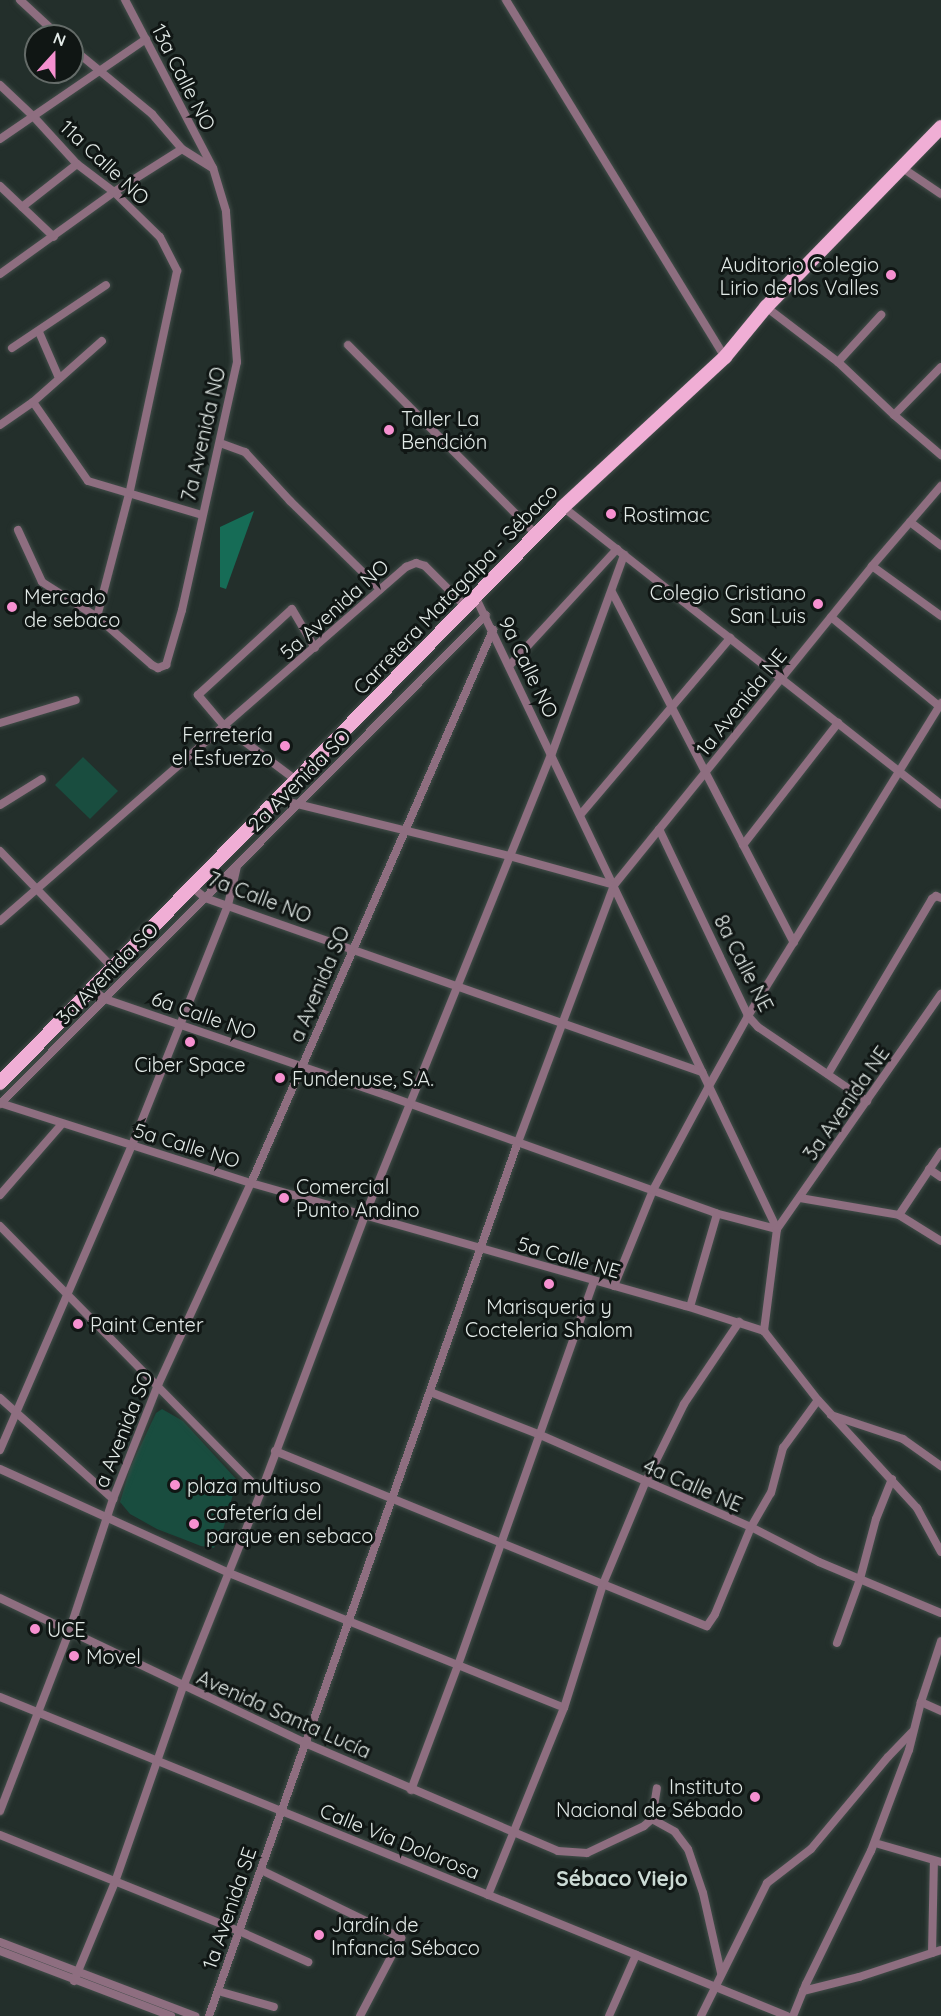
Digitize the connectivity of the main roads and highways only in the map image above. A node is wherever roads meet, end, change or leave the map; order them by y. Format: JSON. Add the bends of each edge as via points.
{"nodes":[{"id":1,"x":941,"y":127,"type":"edge"},
{"id":2,"x":0,"y":1083,"type":"edge"}],
"edges":[{"from":1,"to":2,"type":"main road","name":"Carretera Matagalpa - Sébaco","via":[[766,307],[725,357],[536,534]]}]}
